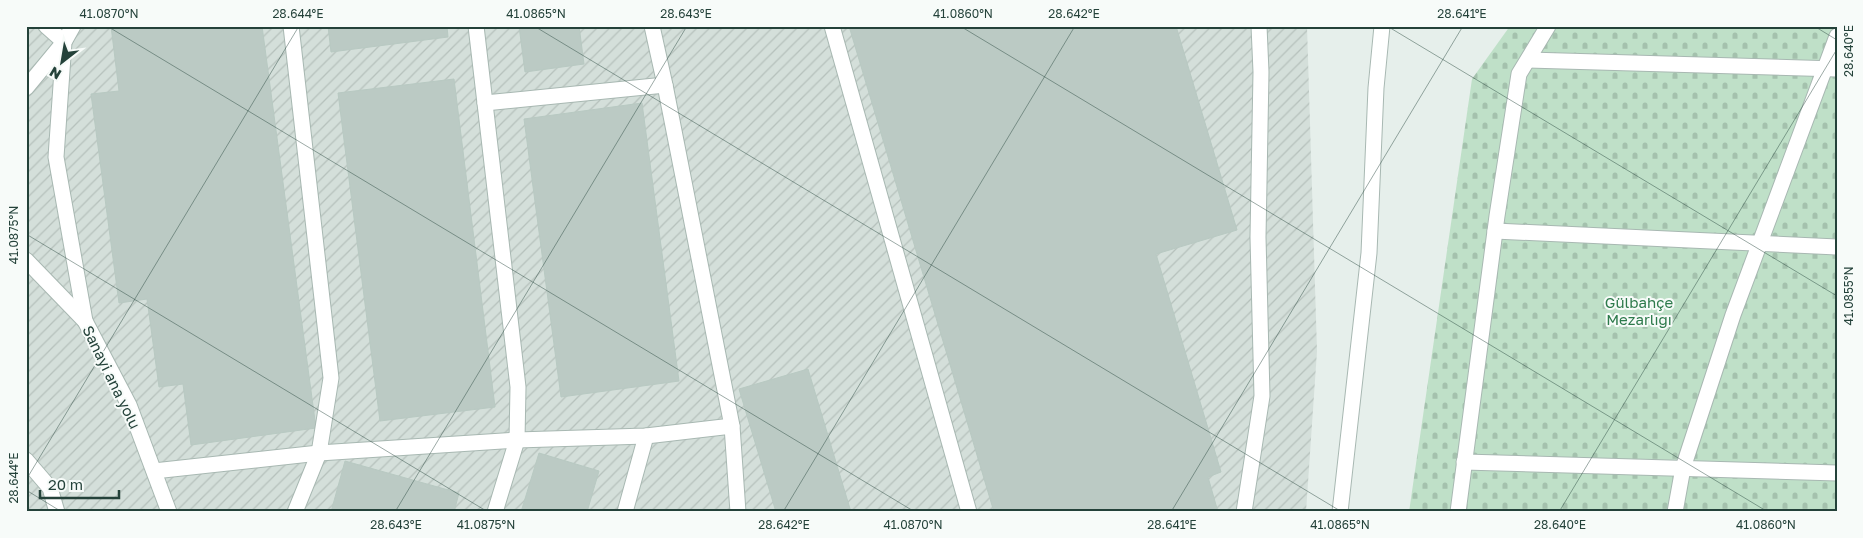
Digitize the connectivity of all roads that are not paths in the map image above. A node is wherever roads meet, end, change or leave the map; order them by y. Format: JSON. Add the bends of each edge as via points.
{"nodes":[{"id":1,"x":46,"y":26,"type":"edge"},
{"id":2,"x":73,"y":26,"type":"edge"},
{"id":3,"x":291,"y":26,"type":"edge"},
{"id":4,"x":476,"y":26,"type":"edge"},
{"id":5,"x":652,"y":26,"type":"edge"},
{"id":6,"x":832,"y":26,"type":"edge"},
{"id":7,"x":1259,"y":26,"type":"edge"},
{"id":8,"x":1382,"y":26,"type":"edge"},
{"id":9,"x":1548,"y":26,"type":"edge"},
{"id":10,"x":1837,"y":36,"type":"edge"},
{"id":11,"x":64,"y":42,"type":"junction"},
{"id":12,"x":1528,"y":60,"type":"junction"},
{"id":13,"x":1831,"y":69,"type":"edge"},
{"id":14,"x":665,"y":85,"type":"junction"},
{"id":15,"x":26,"y":88,"type":"edge"},
{"id":16,"x":485,"y":103,"type":"junction"},
{"id":17,"x":1495,"y":231,"type":"junction"},
{"id":18,"x":1759,"y":243,"type":"junction"},
{"id":19,"x":1837,"y":247,"type":"edge"},
{"id":20,"x":26,"y":260,"type":"edge"},
{"id":21,"x":85,"y":320,"type":"junction"},
{"id":22,"x":732,"y":426,"type":"junction"},
{"id":23,"x":646,"y":436,"type":"junction"},
{"id":24,"x":517,"y":440,"type":"junction"},
{"id":25,"x":318,"y":453,"type":"junction"},
{"id":26,"x":26,"y":460,"type":"edge"},
{"id":27,"x":1464,"y":462,"type":"junction"},
{"id":28,"x":1684,"y":468,"type":"junction"},
{"id":29,"x":154,"y":471,"type":"junction"},
{"id":30,"x":1837,"y":473,"type":"edge"},
{"id":31,"x":57,"y":512,"type":"edge"},
{"id":32,"x":169,"y":512,"type":"edge"},
{"id":33,"x":295,"y":512,"type":"edge"},
{"id":34,"x":494,"y":512,"type":"edge"},
{"id":35,"x":625,"y":512,"type":"edge"},
{"id":36,"x":738,"y":512,"type":"edge"},
{"id":37,"x":968,"y":512,"type":"edge"},
{"id":38,"x":1244,"y":512,"type":"edge"},
{"id":39,"x":1340,"y":512,"type":"edge"},
{"id":40,"x":1458,"y":512,"type":"edge"},
{"id":41,"x":1675,"y":512,"type":"edge"}],
"edges":[{"from":1,"to":11,"type":"street"},
{"from":2,"to":11,"type":"street"},
{"from":3,"to":25,"type":"street","via":[[331,378]]},
{"from":4,"to":16,"type":"street"},
{"from":5,"to":14,"type":"street"},
{"from":6,"to":37,"type":"street"},
{"from":7,"to":38,"type":"street","via":[[1258,237],[1262,396]]},
{"from":8,"to":39,"type":"street","via":[[1369,253]]},
{"from":9,"to":12,"type":"street"},
{"from":10,"to":13,"type":"street"},
{"from":11,"to":15,"type":"street"},
{"from":11,"to":21,"type":"street","via":[[56,157]]},
{"from":12,"to":13,"type":"street"},
{"from":12,"to":17,"type":"street","via":[[1520,74]]},
{"from":13,"to":18,"type":"street"},
{"from":14,"to":16,"type":"street"},
{"from":14,"to":22,"type":"street"},
{"from":16,"to":24,"type":"street","via":[[518,387]]},
{"from":17,"to":18,"type":"street"},
{"from":17,"to":27,"type":"street"},
{"from":18,"to":19,"type":"street"},
{"from":18,"to":28,"type":"street"},
{"from":20,"to":21,"type":"street","name":"Sanayi ana yolu"},
{"from":21,"to":29,"type":"street","name":"Sanayi ana yolu","via":[[129,405]]},
{"from":22,"to":23,"type":"street"},
{"from":22,"to":36,"type":"street"},
{"from":23,"to":24,"type":"street"},
{"from":23,"to":35,"type":"street"},
{"from":24,"to":25,"type":"street"},
{"from":24,"to":34,"type":"street"},
{"from":25,"to":29,"type":"street"},
{"from":25,"to":33,"type":"street"},
{"from":26,"to":31,"type":"street","via":[[50,488]]},
{"from":27,"to":28,"type":"street"},
{"from":27,"to":40,"type":"street"},
{"from":28,"to":30,"type":"street"},
{"from":28,"to":41,"type":"street"},
{"from":29,"to":32,"type":"street","name":"Sanayi ana yolu"}]}
